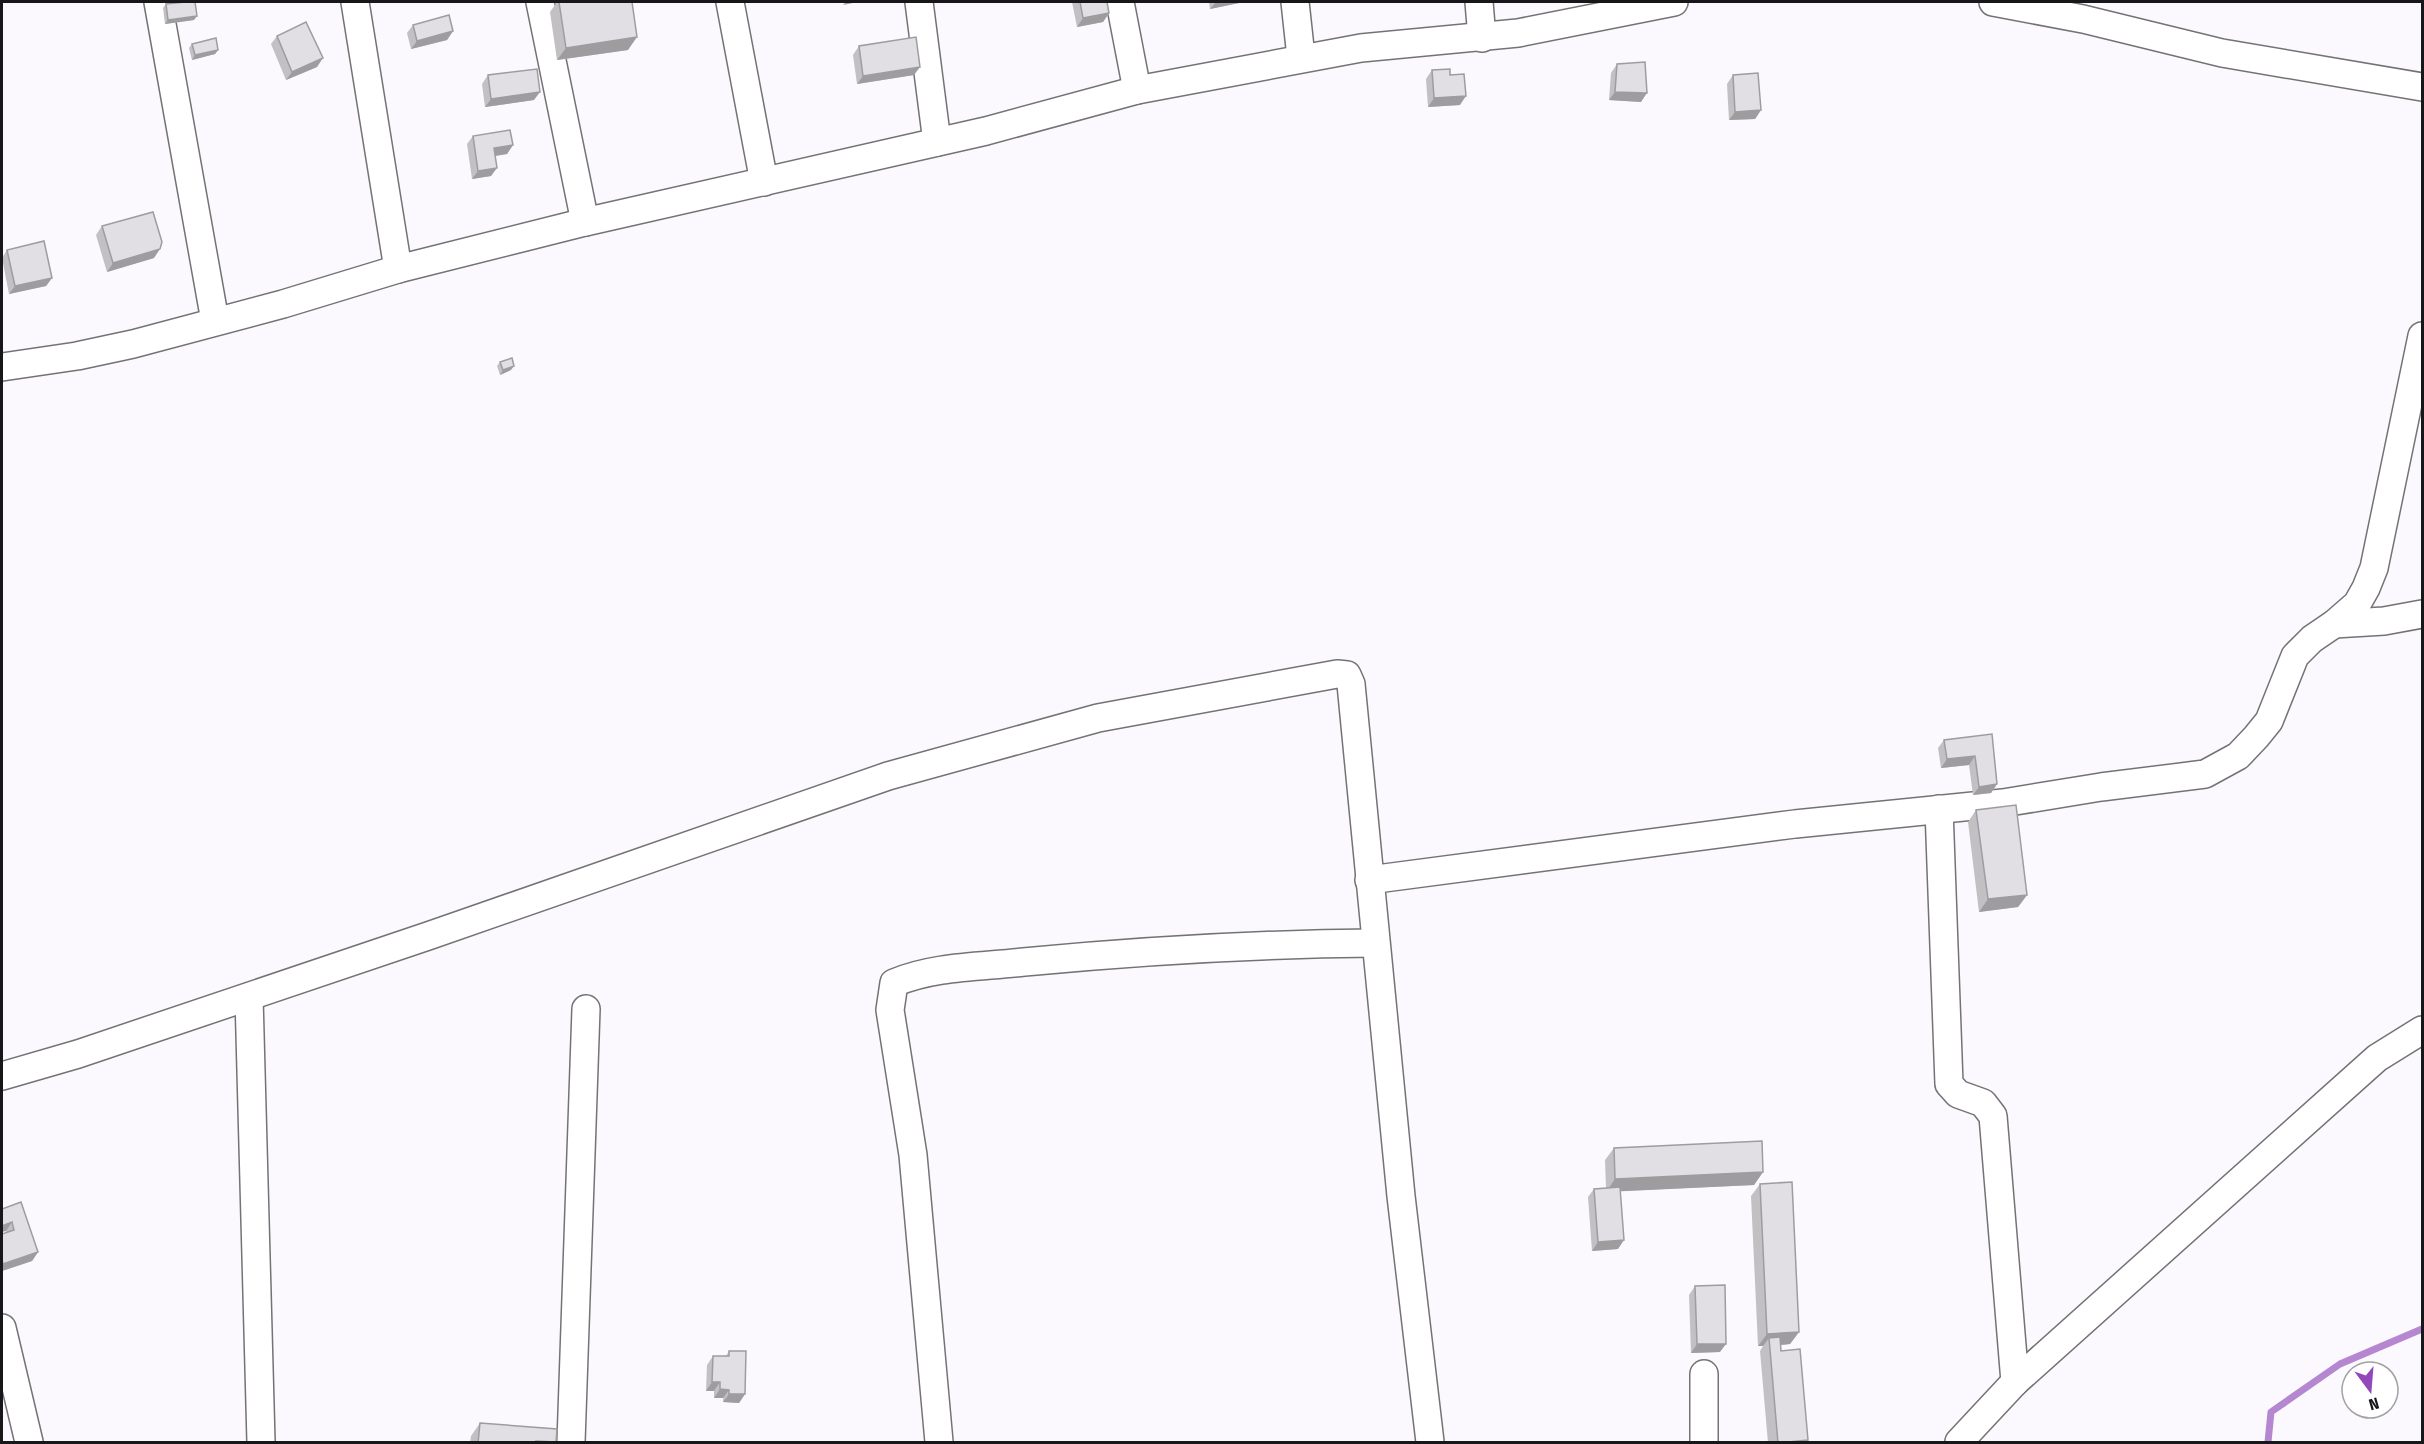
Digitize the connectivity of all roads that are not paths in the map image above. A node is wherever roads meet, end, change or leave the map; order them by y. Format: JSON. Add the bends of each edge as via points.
{"nodes":[{"id":1,"x":158,"y":2,"type":"edge"},
{"id":2,"x":355,"y":2,"type":"edge"},
{"id":3,"x":540,"y":2,"type":"edge"},
{"id":4,"x":730,"y":2,"type":"edge"},
{"id":5,"x":920,"y":2,"type":"edge"},
{"id":6,"x":1120,"y":2,"type":"edge"},
{"id":7,"x":1295,"y":2,"type":"edge"},
{"id":8,"x":1479,"y":2,"type":"edge"},
{"id":9,"x":1669,"y":2,"type":"edge"},
{"id":10,"x":1674,"y":2,"type":"edge"},
{"id":11,"x":1993,"y":2,"type":"edge"},
{"id":12,"x":2081,"y":10,"type":"edge"},
{"id":13,"x":1482,"y":38,"type":"junction"},
{"id":14,"x":1301,"y":57,"type":"junction"},
{"id":15,"x":2422,"y":87,"type":"edge"},
{"id":16,"x":1137,"y":90,"type":"junction"},
{"id":17,"x":937,"y":142,"type":"junction"},
{"id":18,"x":764,"y":182,"type":"junction"},
{"id":19,"x":585,"y":222,"type":"junction"},
{"id":20,"x":398,"y":269,"type":"junction"},
{"id":21,"x":215,"y":321,"type":"junction"},
{"id":22,"x":2422,"y":336,"type":"edge"},
{"id":23,"x":2,"y":367,"type":"edge"},
{"id":24,"x":2422,"y":614,"type":"edge"},
{"id":25,"x":2334,"y":624,"type":"junction"},
{"id":26,"x":1939,"y":810,"type":"junction"},
{"id":27,"x":1369,"y":880,"type":"junction"},
{"id":28,"x":1375,"y":944,"type":"junction"},
{"id":29,"x":249,"y":997,"type":"junction"},
{"id":30,"x":586,"y":1009,"type":"dead end"},
{"id":31,"x":2422,"y":1030,"type":"edge"},
{"id":32,"x":2,"y":1076,"type":"edge"},
{"id":33,"x":2,"y":1328,"type":"edge"},
{"id":34,"x":1704,"y":1374,"type":"dead end"},
{"id":35,"x":2014,"y":1382,"type":"junction"},
{"id":36,"x":29,"y":1443,"type":"edge"},
{"id":37,"x":261,"y":1443,"type":"edge"},
{"id":38,"x":571,"y":1443,"type":"edge"},
{"id":39,"x":939,"y":1443,"type":"edge"},
{"id":40,"x":1430,"y":1443,"type":"edge"},
{"id":41,"x":1704,"y":1443,"type":"edge"},
{"id":42,"x":1959,"y":1443,"type":"edge"}],
"edges":[{"from":1,"to":21,"type":"street"},
{"from":2,"to":20,"type":"street"},
{"from":3,"to":19,"type":"street"},
{"from":4,"to":18,"type":"street"},
{"from":5,"to":17,"type":"street"},
{"from":6,"to":16,"type":"street"},
{"from":7,"to":14,"type":"street"},
{"from":8,"to":13,"type":"street"},
{"from":9,"to":10,"type":"street"},
{"from":9,"to":13,"type":"street","via":[[1592,20]]},
{"from":11,"to":12,"type":"street"},
{"from":12,"to":15,"type":"street","via":[[2222,53]]},
{"from":13,"to":14,"type":"street"},
{"from":14,"to":16,"type":"street"},
{"from":16,"to":17,"type":"street"},
{"from":17,"to":18,"type":"street"},
{"from":18,"to":19,"type":"street"},
{"from":19,"to":20,"type":"street"},
{"from":20,"to":21,"type":"street"},
{"from":21,"to":23,"type":"street","via":[[133,344]]},
{"from":22,"to":25,"type":"street","via":[[2374,568],[2356,604]]},
{"from":24,"to":25,"type":"street"},
{"from":25,"to":26,"type":"street","via":[[2295,656],[2269,721],[2256,737],[2238,756],[2205,774]]},
{"from":26,"to":27,"type":"street","via":[[1795,824]]},
{"from":26,"to":35,"type":"street","via":[[1949,1084],[1958,1094],[1983,1103],[1993,1116]]},
{"from":27,"to":28,"type":"street"},
{"from":27,"to":29,"type":"street","via":[[1351,684],[1347,675],[1337,674],[1098,718],[888,776]]},
{"from":28,"to":39,"type":"street","via":[[1296,944],[1046,960],[918,973],[894,983],[890,1010],[913,1155]]},
{"from":28,"to":40,"type":"street"},
{"from":29,"to":32,"type":"street"},
{"from":29,"to":37,"type":"street"},
{"from":30,"to":38,"type":"street"},
{"from":31,"to":35,"type":"street","via":[[2377,1058]]},
{"from":33,"to":36,"type":"street"},
{"from":34,"to":41,"type":"street"},
{"from":35,"to":42,"type":"street"}]}
